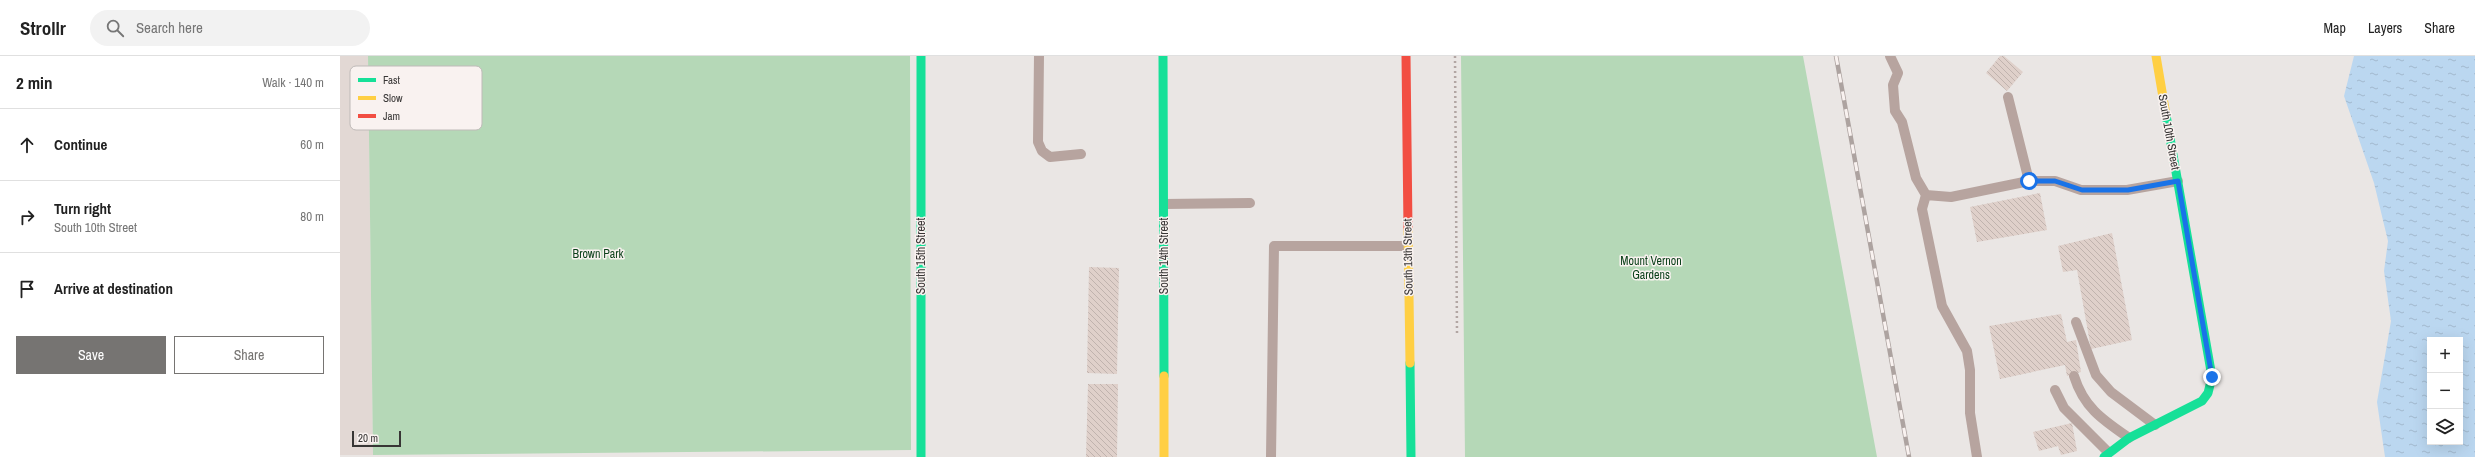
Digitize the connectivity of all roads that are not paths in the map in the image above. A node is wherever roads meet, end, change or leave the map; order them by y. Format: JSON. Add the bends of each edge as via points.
{"nodes":[{"id":1,"x":921,"y":56,"type":"edge"},
{"id":2,"x":1039,"y":56,"type":"edge"},
{"id":3,"x":1163,"y":56,"type":"edge"},
{"id":4,"x":1406,"y":56,"type":"edge"},
{"id":5,"x":1890,"y":56,"type":"edge"},
{"id":6,"x":2156,"y":56,"type":"edge"},
{"id":7,"x":2008,"y":97,"type":"dead end"},
{"id":8,"x":1081,"y":154,"type":"dead end"},
{"id":9,"x":2029,"y":181,"type":"junction"},
{"id":10,"x":2178,"y":181,"type":"junction"},
{"id":11,"x":1926,"y":196,"type":"junction"},
{"id":12,"x":1250,"y":203,"type":"dead end"},
{"id":13,"x":1164,"y":204,"type":"junction"},
{"id":14,"x":1407,"y":246,"type":"junction"},
{"id":15,"x":2076,"y":322,"type":"dead end"},
{"id":16,"x":2074,"y":376,"type":"dead end"},
{"id":17,"x":2055,"y":390,"type":"dead end"},
{"id":18,"x":2155,"y":425,"type":"junction"},
{"id":19,"x":2129,"y":438,"type":"junction"},
{"id":20,"x":2106,"y":454,"type":"edge"},
{"id":21,"x":921,"y":457,"type":"edge"},
{"id":22,"x":1164,"y":457,"type":"edge"},
{"id":23,"x":1271,"y":457,"type":"edge"},
{"id":24,"x":1411,"y":457,"type":"edge"},
{"id":25,"x":1977,"y":457,"type":"edge"}],
"edges":[{"from":1,"to":21,"type":"street","name":"South 15th Street"},
{"from":2,"to":8,"type":"lane","via":[[1038,142],[1042,151],[1050,157]]},
{"from":3,"to":13,"type":"street","name":"South 14th Street"},
{"from":4,"to":14,"type":"street","name":"South 13th Street"},
{"from":5,"to":11,"type":"lane","via":[[1898,73],[1893,85],[1895,111],[1902,122],[1916,178]]},
{"from":6,"to":10,"type":"street","name":"South 10th Street"},
{"from":7,"to":9,"type":"lane"},
{"from":9,"to":10,"type":"lane","via":[[2055,181],[2082,190],[2128,190]]},
{"from":9,"to":11,"type":"lane","via":[[1951,197]]},
{"from":10,"to":18,"type":"street","name":"South 10th Street","via":[[2212,385],[2202,400]]},
{"from":11,"to":25,"type":"lane","via":[[1922,209],[1942,306],[1967,351],[1970,370],[1970,413]]},
{"from":12,"to":13,"type":"lane"},
{"from":13,"to":22,"type":"street","name":"South 14th Street"},
{"from":14,"to":23,"type":"lane","via":[[1274,246]]},
{"from":14,"to":24,"type":"street","name":"South 13th Street"},
{"from":15,"to":18,"type":"lane","via":[[2096,375],[2112,392]]},
{"from":16,"to":19,"type":"lane","via":[[2087,405],[2099,417]]},
{"from":17,"to":20,"type":"lane","via":[[2064,408]]},
{"from":18,"to":19,"type":"street","name":"South 10th Street"},
{"from":19,"to":20,"type":"street","name":"South 10th Street"}]}
